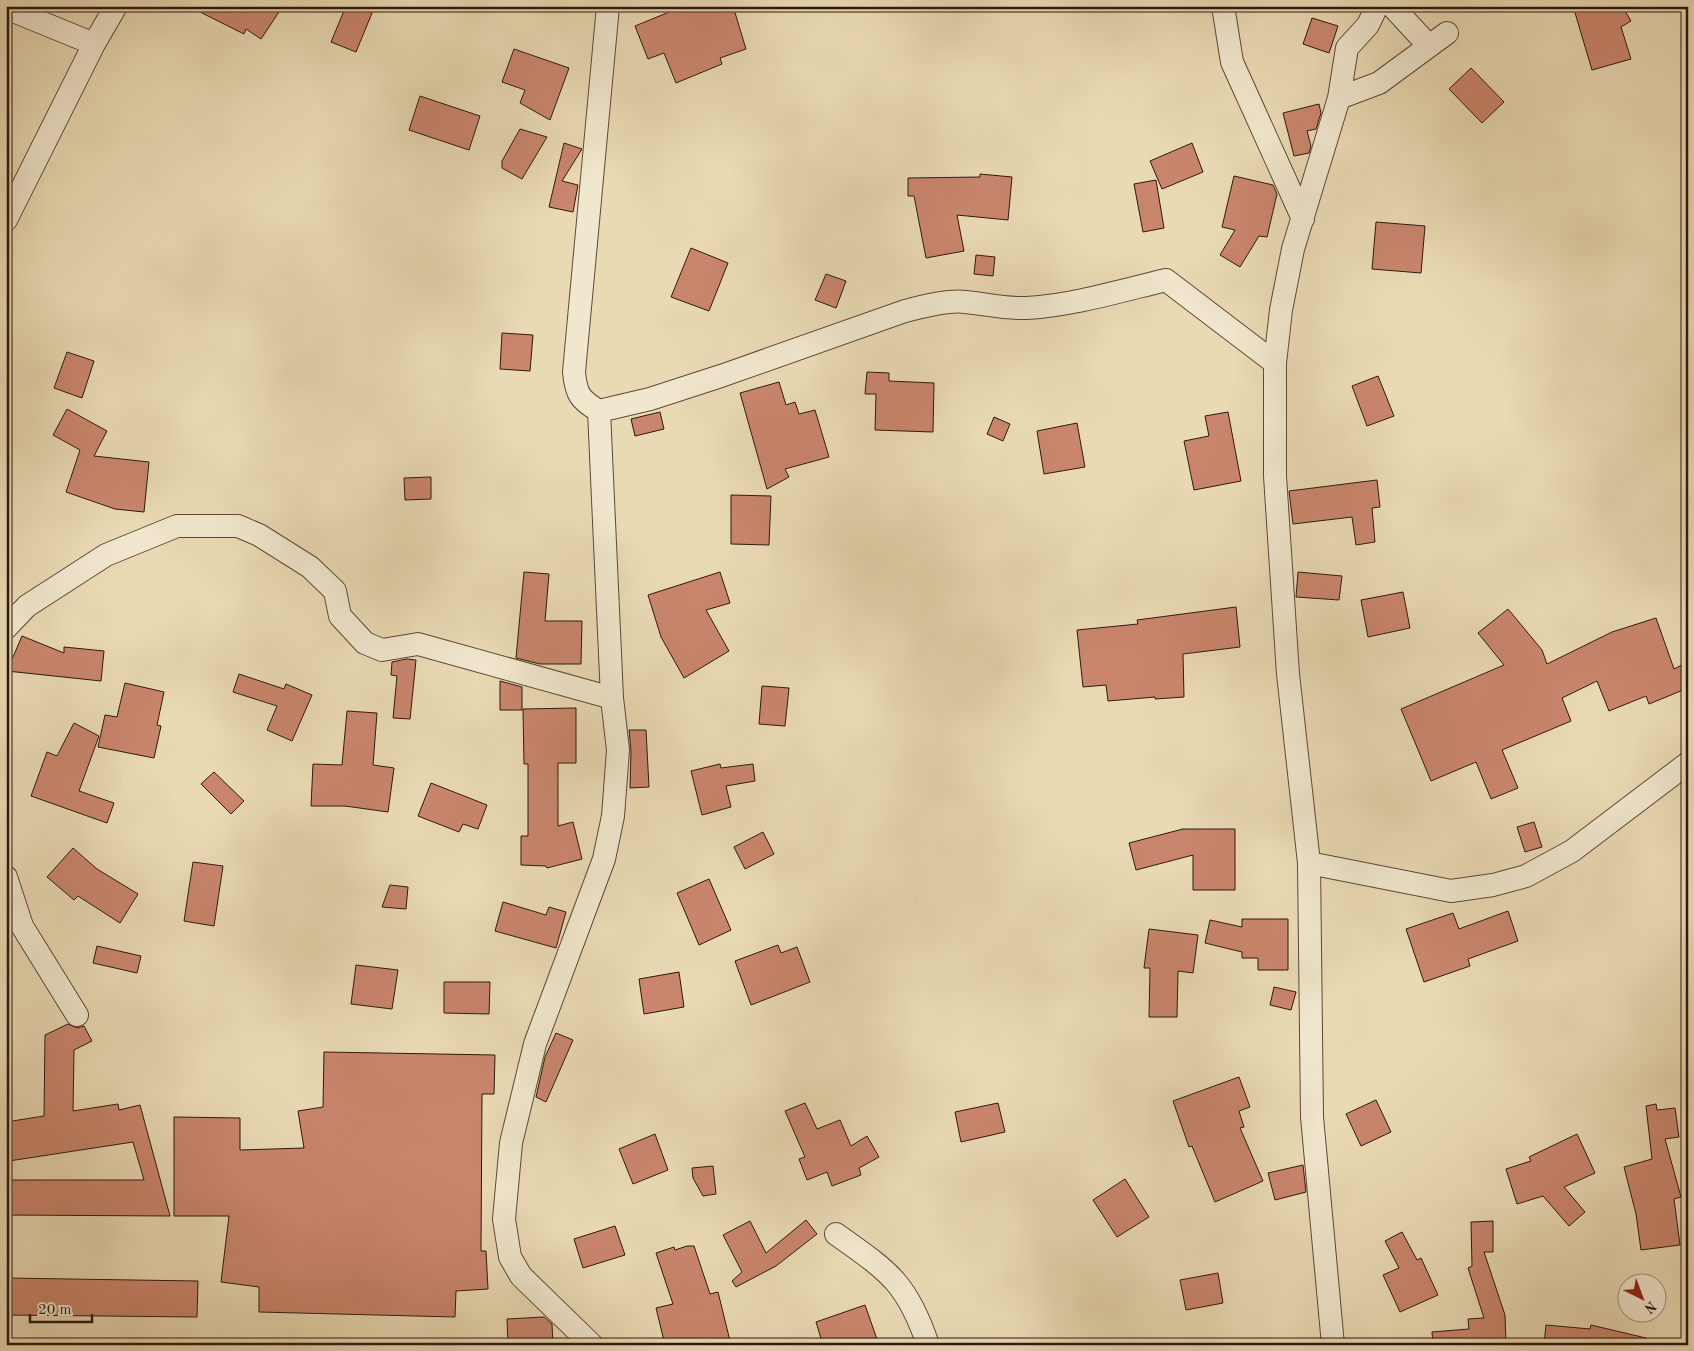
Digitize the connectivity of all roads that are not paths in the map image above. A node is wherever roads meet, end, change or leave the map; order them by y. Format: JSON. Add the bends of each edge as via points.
{"nodes":[{"id":1,"x":116,"y":6,"type":"edge"},
{"id":2,"x":608,"y":6,"type":"edge"},
{"id":3,"x":1223,"y":6,"type":"edge"},
{"id":4,"x":1377,"y":6,"type":"edge"},
{"id":5,"x":1392,"y":6,"type":"edge"},
{"id":6,"x":6,"y":8,"type":"edge"},
{"id":7,"x":1447,"y":33,"type":"dead end"},
{"id":8,"x":94,"y":44,"type":"junction"},
{"id":9,"x":1429,"y":46,"type":"junction"},
{"id":10,"x":1339,"y":98,"type":"junction"},
{"id":11,"x":1303,"y":219,"type":"junction"},
{"id":12,"x":6,"y":220,"type":"edge"},
{"id":13,"x":1275,"y":363,"type":"junction"},
{"id":14,"x":599,"y":411,"type":"junction"},
{"id":15,"x":6,"y":628,"type":"edge"},
{"id":16,"x":612,"y":698,"type":"junction"},
{"id":17,"x":1688,"y":763,"type":"edge"},
{"id":18,"x":1309,"y":863,"type":"junction"},
{"id":19,"x":6,"y":877,"type":"edge"},
{"id":20,"x":77,"y":1015,"type":"dead end"},
{"id":21,"x":836,"y":1234,"type":"dead end"},
{"id":22,"x":592,"y":1345,"type":"edge"},
{"id":23,"x":928,"y":1345,"type":"edge"},
{"id":24,"x":1333,"y":1345,"type":"edge"}],
"edges":[{"from":1,"to":8,"type":"street"},
{"from":2,"to":14,"type":"street","via":[[574,372],[575,387],[583,402]]},
{"from":3,"to":11,"type":"street","via":[[1232,62]]},
{"from":4,"to":10,"type":"street","via":[[1368,25],[1347,48]]},
{"from":5,"to":9,"type":"street"},
{"from":6,"to":8,"type":"street"},
{"from":7,"to":9,"type":"street"},
{"from":8,"to":12,"type":"street"},
{"from":9,"to":10,"type":"street","via":[[1379,83]]},
{"from":10,"to":11,"type":"street"},
{"from":11,"to":13,"type":"street","via":[[1293,249],[1281,310]]},
{"from":13,"to":14,"type":"street","via":[[1166,280],[1060,305],[1024,308],[965,302],[938,303],[905,311],[650,399]]},
{"from":13,"to":18,"type":"street","via":[[1275,476],[1288,674]]},
{"from":14,"to":16,"type":"street"},
{"from":15,"to":16,"type":"street","via":[[27,606],[106,555],[177,526],[238,526],[259,535],[310,567],[335,591],[340,616],[365,643],[382,650],[418,644]]},
{"from":16,"to":22,"type":"street","via":[[618,750],[613,816],[604,859],[535,1044],[511,1143],[504,1219],[510,1257],[521,1276]]},
{"from":17,"to":18,"type":"street","via":[[1572,851],[1526,876],[1493,885],[1451,891]]},
{"from":18,"to":24,"type":"street","via":[[1312,1117]]},
{"from":19,"to":20,"type":"street","via":[[22,926]]},
{"from":21,"to":23,"type":"street","via":[[878,1264],[900,1285],[920,1319]]}]}
